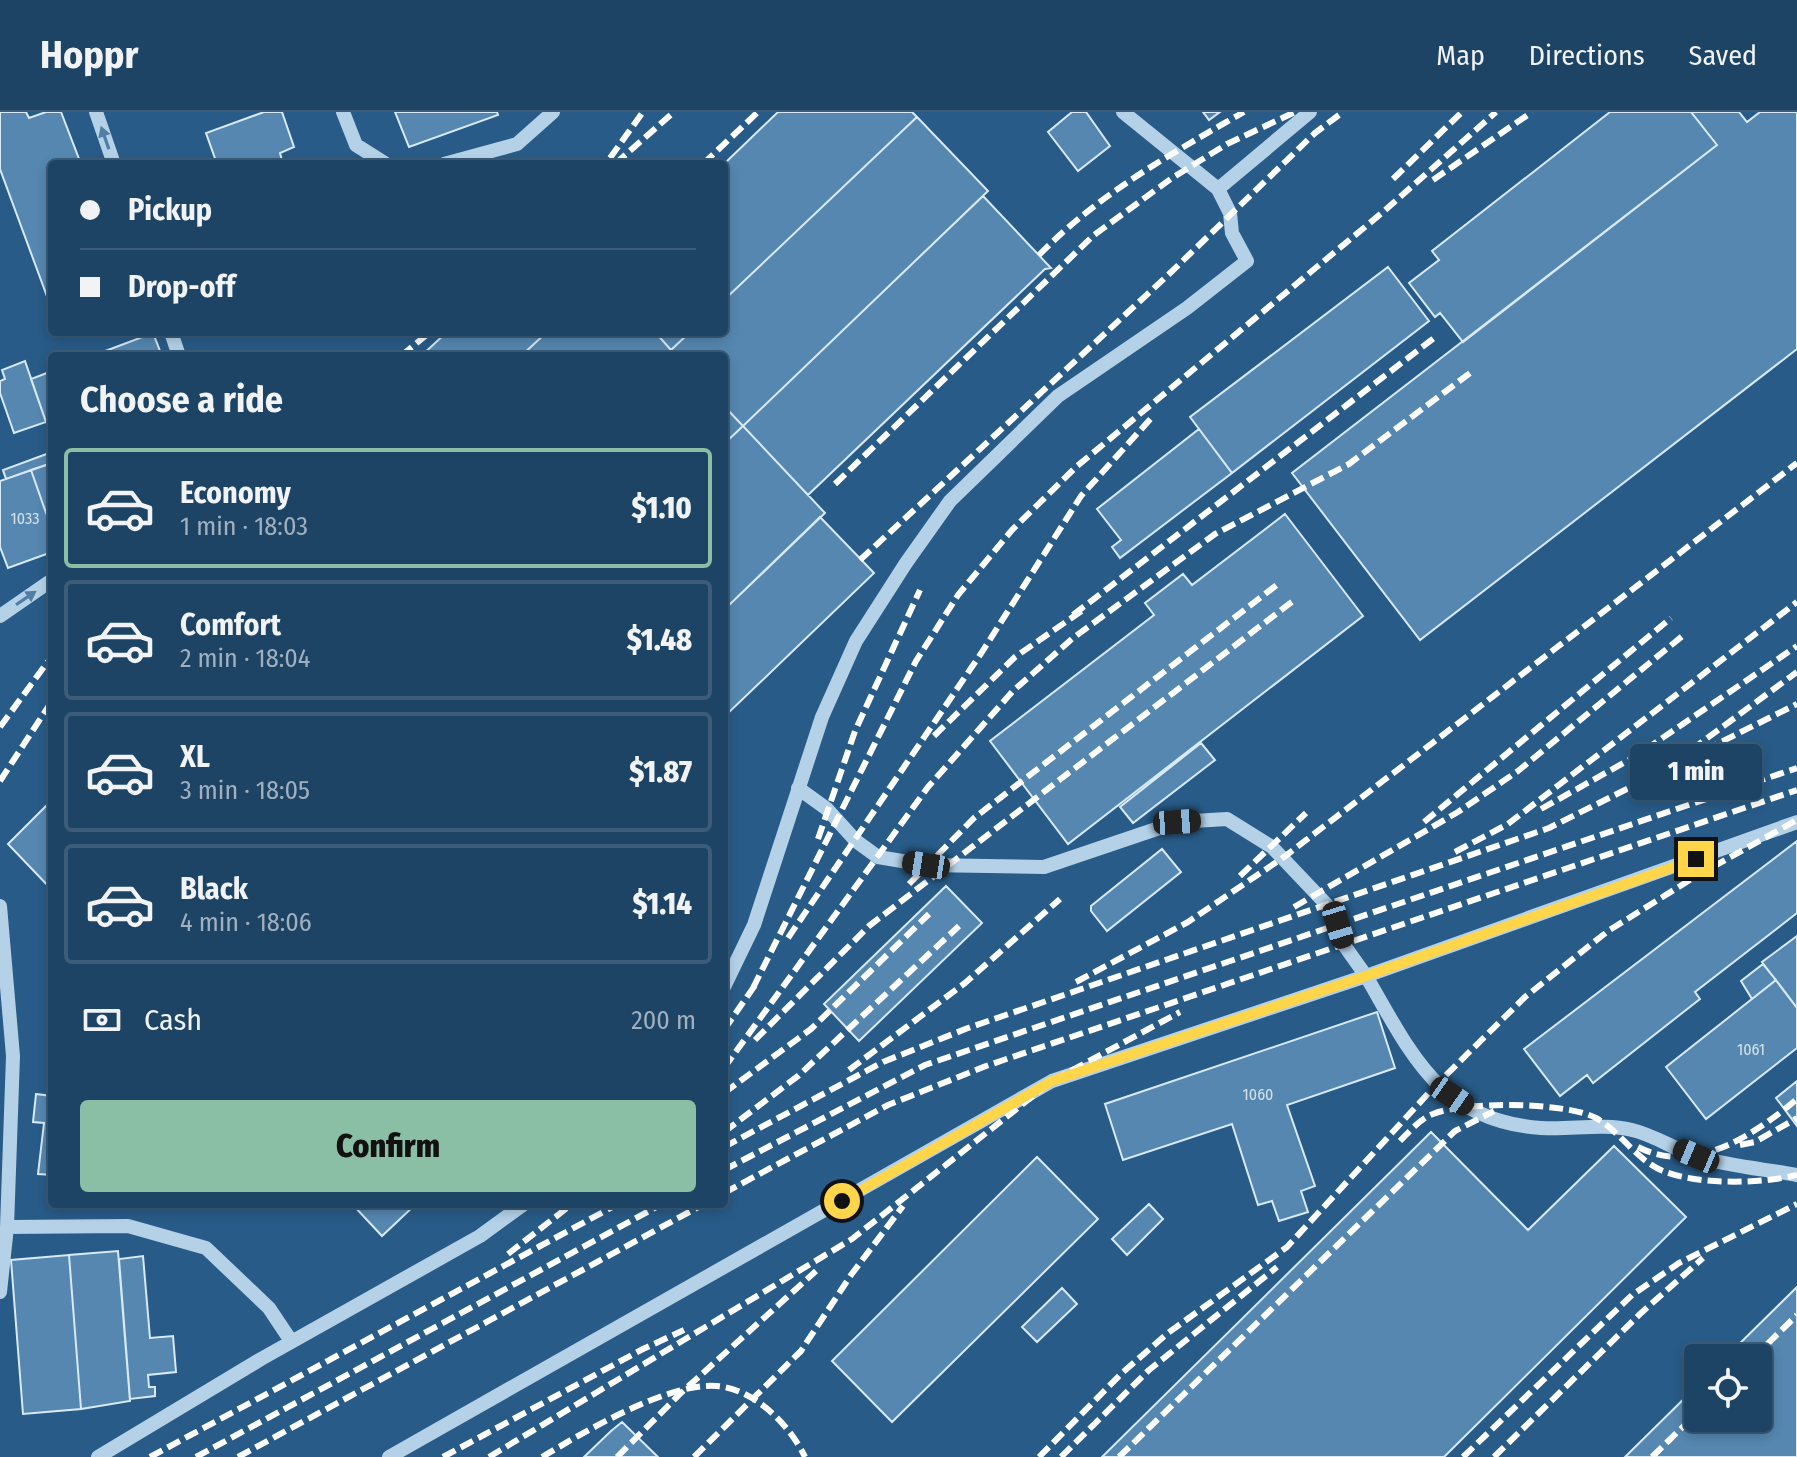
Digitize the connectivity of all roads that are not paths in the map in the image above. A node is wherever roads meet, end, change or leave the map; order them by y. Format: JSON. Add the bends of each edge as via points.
{"nodes":[{"id":1,"x":96,"y":112,"type":"edge"},
{"id":2,"x":343,"y":112,"type":"edge"},
{"id":3,"x":553,"y":112,"type":"edge"},
{"id":4,"x":1123,"y":112,"type":"edge"},
{"id":5,"x":1310,"y":112,"type":"edge"},
{"id":6,"x":113,"y":160,"type":"edge"},
{"id":7,"x":380,"y":160,"type":"edge"},
{"id":8,"x":459,"y":160,"type":"edge"},
{"id":9,"x":1218,"y":189,"type":"junction"},
{"id":10,"x":48,"y":583,"type":"edge"},
{"id":11,"x":0,"y":616,"type":"edge"},
{"id":12,"x":798,"y":788,"type":"junction"},
{"id":13,"x":1797,"y":822,"type":"edge"},
{"id":14,"x":0,"y":906,"type":"edge"},
{"id":15,"x":1366,"y":976,"type":"junction"},
{"id":16,"x":728,"y":979,"type":"edge"},
{"id":17,"x":1797,"y":1175,"type":"edge"},
{"id":18,"x":518,"y":1208,"type":"edge"},
{"id":19,"x":7,"y":1227,"type":"junction"},
{"id":20,"x":0,"y":1292,"type":"edge"},
{"id":21,"x":291,"y":1341,"type":"junction"},
{"id":22,"x":98,"y":1457,"type":"edge"},
{"id":23,"x":389,"y":1457,"type":"edge"}],
"edges":[{"from":6,"to":1,"type":"lane","one_way":true},
{"from":2,"to":7,"type":"lane","via":[[356,145]]},
{"from":3,"to":8,"type":"lane","via":[[517,144]]},
{"from":4,"to":9,"type":"lane"},
{"from":5,"to":9,"type":"lane"},
{"from":9,"to":12,"type":"lane","via":[[1247,261],[1058,396],[950,501],[856,641]]},
{"from":11,"to":10,"type":"lane","one_way":true},
{"from":12,"to":15,"type":"lane","via":[[878,857],[926,865],[1044,867],[1177,822],[1227,819],[1284,857],[1327,905],[1344,945]]},
{"from":12,"to":16,"type":"lane","via":[[754,925]]},
{"from":13,"to":15,"type":"lane"},
{"from":14,"to":19,"type":"lane","via":[[13,1056]]},
{"from":15,"to":17,"type":"lane","via":[[1421,1069],[1482,1115],[1538,1128],[1636,1130],[1696,1156]]},
{"from":15,"to":23,"type":"lane","via":[[1052,1081]]},
{"from":18,"to":21,"type":"lane","via":[[480,1236]]},
{"from":19,"to":20,"type":"lane"},
{"from":19,"to":21,"type":"lane","via":[[128,1226],[206,1248],[269,1308]]},
{"from":21,"to":22,"type":"lane"}]}
